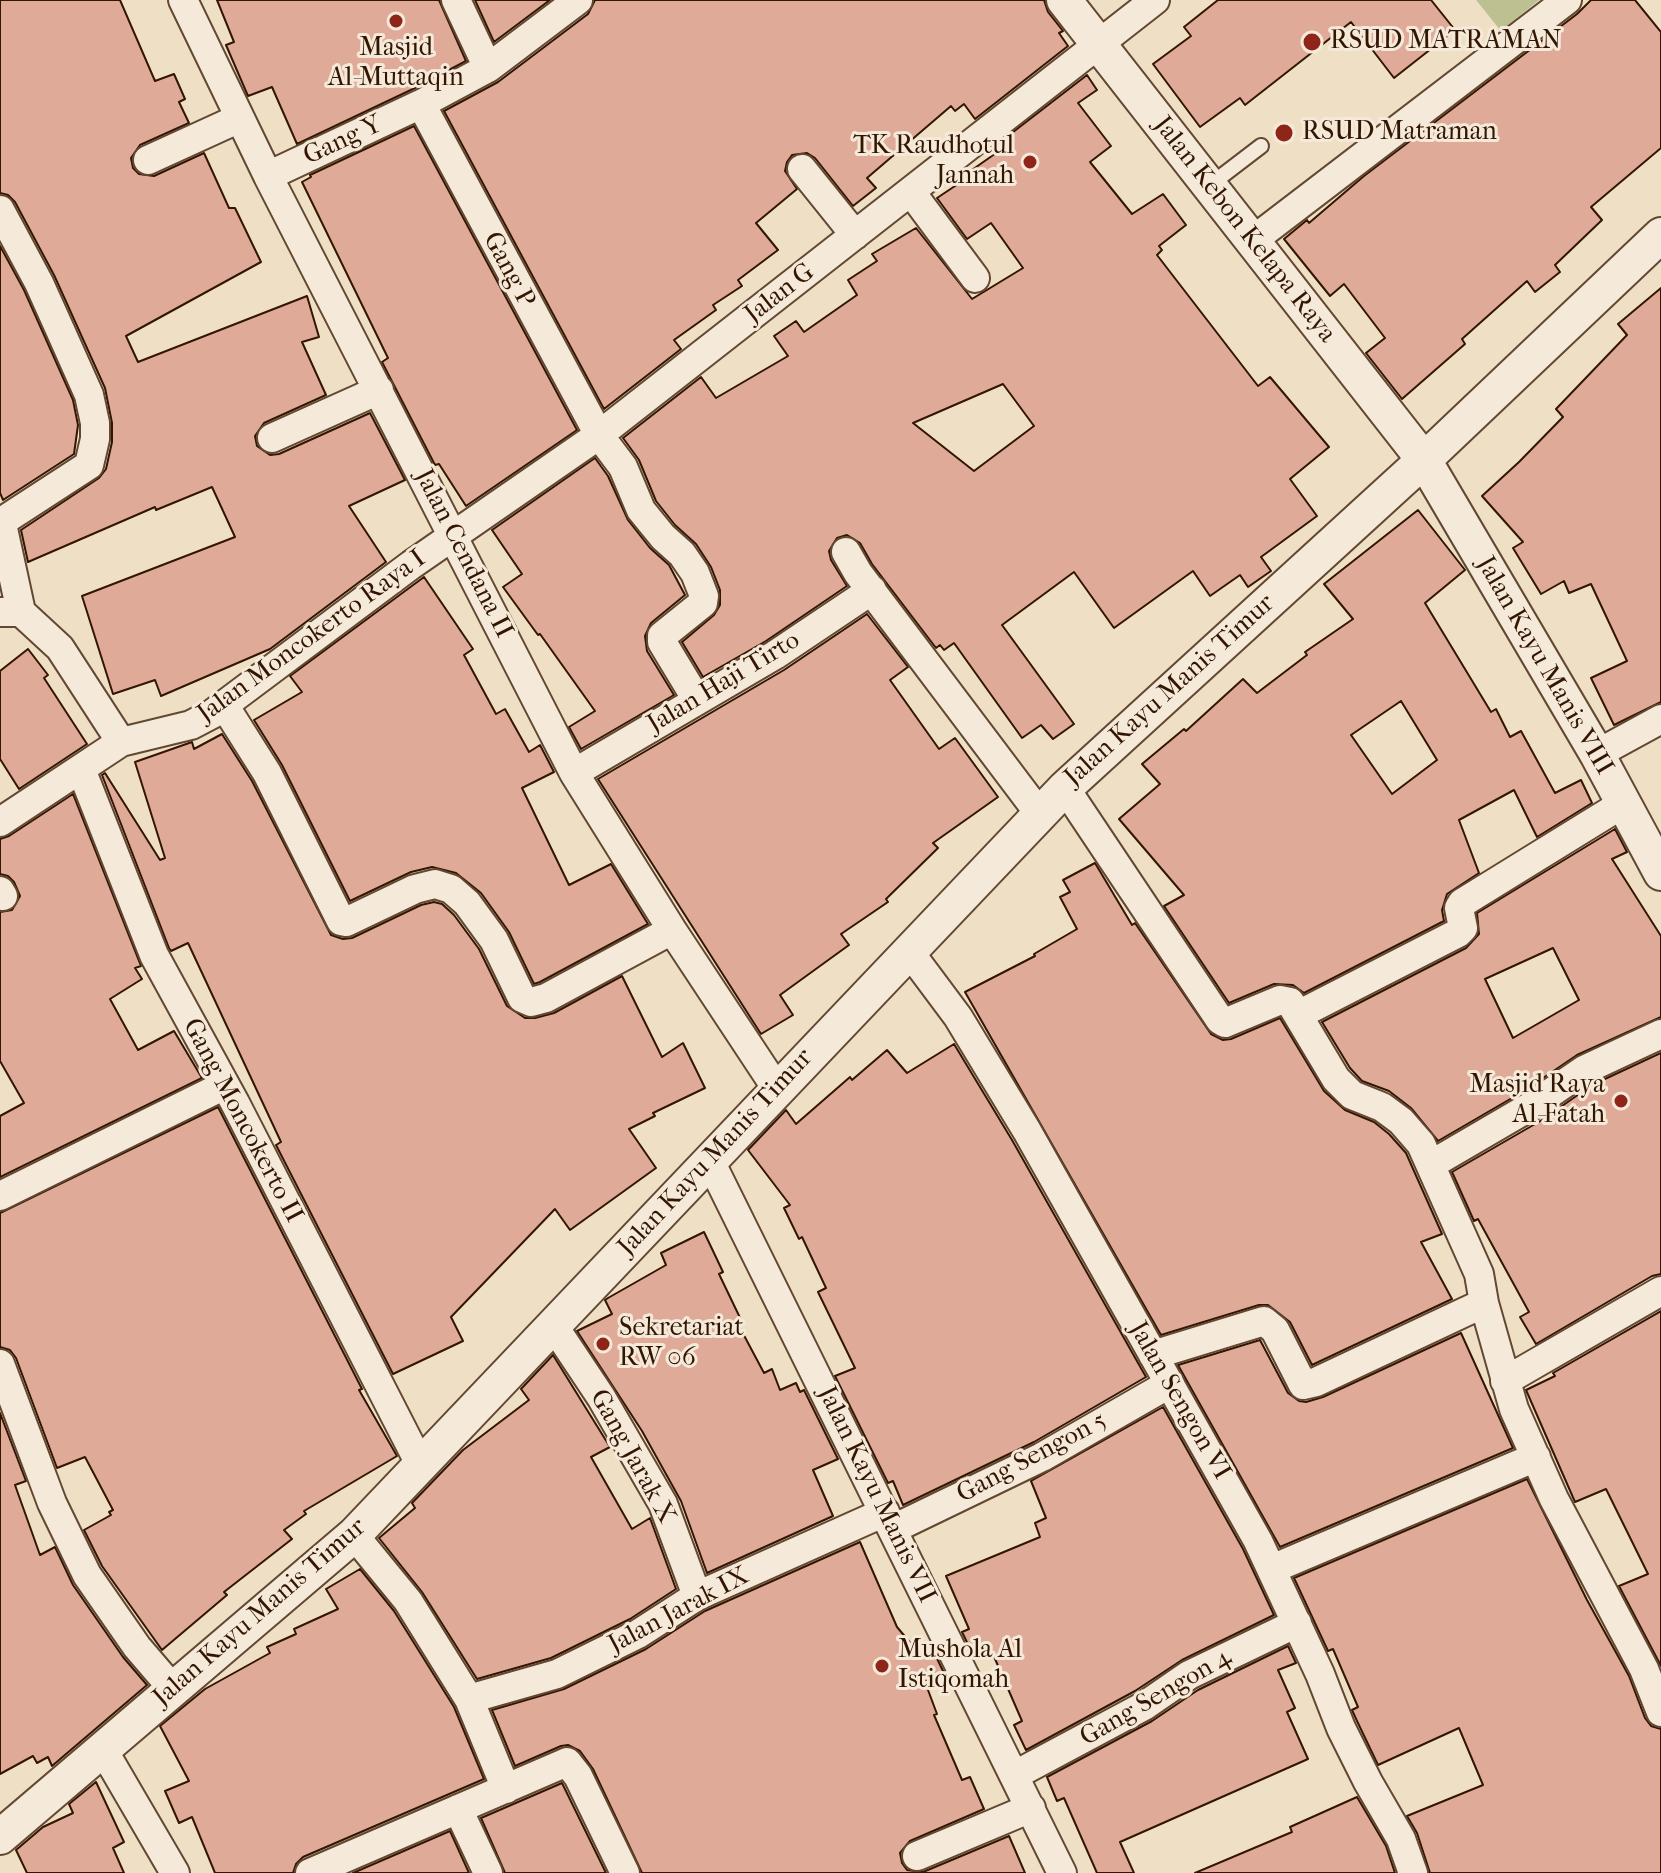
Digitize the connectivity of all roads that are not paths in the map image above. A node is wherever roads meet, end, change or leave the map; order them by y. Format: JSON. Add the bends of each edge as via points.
{"nodes":[{"id":1,"x":183,"y":0,"type":"edge"},
{"id":2,"x":456,"y":0,"type":"edge"},
{"id":3,"x":578,"y":0,"type":"edge"},
{"id":4,"x":1064,"y":0,"type":"edge"},
{"id":5,"x":1155,"y":0,"type":"edge"},
{"id":6,"x":1567,"y":0,"type":"edge"},
{"id":7,"x":1099,"y":44,"type":"junction"},
{"id":8,"x":488,"y":68,"type":"junction"},
{"id":9,"x":421,"y":104,"type":"junction"},
{"id":10,"x":240,"y":118,"type":"junction"},
{"id":11,"x":1261,"y":146,"type":"dead end"},
{"id":12,"x":148,"y":160,"type":"dead end"},
{"id":13,"x":802,"y":169,"type":"dead end"},
{"id":14,"x":268,"y":176,"type":"junction"},
{"id":15,"x":1209,"y":186,"type":"junction"},
{"id":16,"x":911,"y":192,"type":"junction"},
{"id":17,"x":0,"y":210,"type":"edge"},
{"id":18,"x":855,"y":235,"type":"junction"},
{"id":19,"x":1661,"y":235,"type":"edge"},
{"id":20,"x":1252,"y":241,"type":"junction"},
{"id":21,"x":975,"y":278,"type":"dead end"},
{"id":22,"x":379,"y":390,"type":"junction"},
{"id":23,"x":272,"y":438,"type":"dead end"},
{"id":24,"x":603,"y":441,"type":"junction"},
{"id":25,"x":1424,"y":460,"type":"junction"},
{"id":26,"x":1,"y":522,"type":"edge"},
{"id":27,"x":454,"y":535,"type":"junction"},
{"id":28,"x":846,"y":552,"type":"dead end"},
{"id":29,"x":872,"y":590,"type":"junction"},
{"id":30,"x":10,"y":612,"type":"edge"},
{"id":31,"x":697,"y":700,"type":"junction"},
{"id":32,"x":224,"y":705,"type":"junction"},
{"id":33,"x":1661,"y":719,"type":"edge"},
{"id":34,"x":121,"y":742,"type":"junction"},
{"id":35,"x":1597,"y":754,"type":"junction"},
{"id":36,"x":81,"y":769,"type":"junction"},
{"id":37,"x":574,"y":773,"type":"junction"},
{"id":38,"x":1065,"y":788,"type":"junction"},
{"id":39,"x":1624,"y":803,"type":"junction"},
{"id":40,"x":1039,"y":813,"type":"junction"},
{"id":41,"x":0,"y":822,"type":"edge"},
{"id":42,"x":1661,"y":873,"type":"edge"},
{"id":43,"x":672,"y":930,"type":"junction"},
{"id":44,"x":917,"y":962,"type":"junction"},
{"id":45,"x":1298,"y":1015,"type":"junction"},
{"id":46,"x":1661,"y":1034,"type":"edge"},
{"id":47,"x":225,"y":1085,"type":"junction"},
{"id":48,"x":777,"y":1089,"type":"junction"},
{"id":49,"x":710,"y":1161,"type":"junction"},
{"id":50,"x":1432,"y":1164,"type":"junction"},
{"id":51,"x":0,"y":1196,"type":"edge"},
{"id":52,"x":1661,"y":1291,"type":"edge"},
{"id":53,"x":1484,"y":1303,"type":"junction"},
{"id":54,"x":553,"y":1325,"type":"junction"},
{"id":55,"x":1153,"y":1355,"type":"junction"},
{"id":56,"x":0,"y":1364,"type":"edge"},
{"id":57,"x":1505,"y":1381,"type":"junction"},
{"id":58,"x":1169,"y":1384,"type":"junction"},
{"id":59,"x":1536,"y":1457,"type":"junction"},
{"id":60,"x":421,"y":1466,"type":"junction"},
{"id":61,"x":889,"y":1521,"type":"junction"},
{"id":62,"x":354,"y":1535,"type":"junction"},
{"id":63,"x":1272,"y":1569,"type":"junction"},
{"id":64,"x":697,"y":1596,"type":"junction"},
{"id":65,"x":1297,"y":1623,"type":"junction"},
{"id":66,"x":173,"y":1689,"type":"junction"},
{"id":67,"x":469,"y":1699,"type":"junction"},
{"id":68,"x":1661,"y":1712,"type":"edge"},
{"id":69,"x":102,"y":1748,"type":"junction"},
{"id":70,"x":1015,"y":1775,"type":"junction"},
{"id":71,"x":506,"y":1789,"type":"junction"},
{"id":72,"x":1031,"y":1808,"type":"junction"},
{"id":73,"x":458,"y":1809,"type":"junction"},
{"id":74,"x":0,"y":1837,"type":"edge"},
{"id":75,"x":917,"y":1856,"type":"dead end"},
{"id":76,"x":175,"y":1873,"type":"edge"},
{"id":77,"x":310,"y":1873,"type":"edge"},
{"id":78,"x":488,"y":1873,"type":"edge"},
{"id":79,"x":625,"y":1873,"type":"edge"},
{"id":80,"x":1062,"y":1873,"type":"edge"},
{"id":81,"x":1413,"y":1873,"type":"edge"}],
"edges":[{"from":1,"to":10,"type":"street","name":"Jalan Cendana II"},
{"from":2,"to":8,"type":"street"},
{"from":3,"to":8,"type":"street","name":"Gang Y"},
{"from":4,"to":7,"type":"street","name":"Jalan Kebon Kelapa Raya"},
{"from":5,"to":7,"type":"street","name":"Jalan G"},
{"from":6,"to":20,"type":"street"},
{"from":7,"to":15,"type":"street","name":"Jalan Kebon Kelapa Raya"},
{"from":7,"to":16,"type":"street","name":"Jalan G"},
{"from":8,"to":9,"type":"street","name":"Gang Y"},
{"from":9,"to":14,"type":"street","name":"Gang Y"},
{"from":9,"to":24,"type":"street","name":"Gang P"},
{"from":10,"to":12,"type":"street"},
{"from":10,"to":14,"type":"street","name":"Jalan Cendana II"},
{"from":11,"to":15,"type":"lane"},
{"from":13,"to":18,"type":"street"},
{"from":14,"to":22,"type":"street","name":"Jalan Cendana II"},
{"from":15,"to":20,"type":"street","name":"Jalan Kebon Kelapa Raya"},
{"from":16,"to":18,"type":"street","name":"Jalan G"},
{"from":16,"to":21,"type":"street"},
{"from":17,"to":26,"type":"street","via":[[89,395],[95,423],[89,465]]},
{"from":18,"to":24,"type":"street","name":"Jalan G"},
{"from":19,"to":25,"type":"street","name":"Jalan Kayu Manis Timur"},
{"from":20,"to":25,"type":"street","name":"Jalan Kebon Kelapa Raya"},
{"from":22,"to":23,"type":"street"},
{"from":22,"to":27,"type":"street","name":"Jalan Cendana II"},
{"from":24,"to":27,"type":"street","name":"Jalan G"},
{"from":24,"to":31,"type":"street","name":"Gang P","via":[[623,467],[641,510],[682,554],[704,596],[703,603],[662,636]]},
{"from":25,"to":35,"type":"street","name":"Jalan Kayu Manis VIII"},
{"from":25,"to":38,"type":"street","name":"Jalan Kayu Manis Timur"},
{"from":26,"to":30,"type":"street"},
{"from":27,"to":32,"type":"street","name":"Jalan Moncokerto Raya I"},
{"from":27,"to":37,"type":"street","name":"Jalan Cendana II"},
{"from":28,"to":29,"type":"street"},
{"from":29,"to":31,"type":"street","name":"Jalan Haji Tirto"},
{"from":29,"to":40,"type":"street"},
{"from":30,"to":34,"type":"street","via":[[38,626],[60,648]]},
{"from":31,"to":37,"type":"street","name":"Jalan Haji Tirto"},
{"from":32,"to":34,"type":"street","name":"Jalan Moncokerto Raya I","via":[[191,725]]},
{"from":32,"to":43,"type":"street","via":[[267,773],[341,921],[415,889],[435,884],[451,889],[494,940],[522,998],[531,1002]]},
{"from":33,"to":35,"type":"street"},
{"from":34,"to":36,"type":"street","name":"Jalan Moncokerto Raya I"},
{"from":35,"to":39,"type":"street","name":"Jalan Kayu Manis VIII"},
{"from":36,"to":41,"type":"street","name":"Jalan Moncokerto Raya I"},
{"from":36,"to":47,"type":"street","name":"Gang Moncokerto II","via":[[154,955]]},
{"from":37,"to":43,"type":"street","name":"Jalan Cendana II"},
{"from":38,"to":40,"type":"street","name":"Jalan Kayu Manis Timur"},
{"from":38,"to":45,"type":"street","via":[[1220,1020],[1225,1023],[1280,1000],[1290,1002]]},
{"from":39,"to":42,"type":"street","name":"Jalan Kayu Manis VIII"},
{"from":39,"to":45,"type":"street","via":[[1462,903],[1463,928],[1458,933]]},
{"from":40,"to":44,"type":"street","name":"Jalan Kayu Manis Timur"},
{"from":43,"to":48,"type":"street","name":"Jalan Cendana II"},
{"from":44,"to":48,"type":"street","name":"Jalan Kayu Manis Timur"},
{"from":44,"to":55,"type":"street","name":"Jalan Sengon VI","via":[[1027,1131]]},
{"from":45,"to":50,"type":"street","via":[[1336,1079],[1352,1095],[1401,1121]]},
{"from":46,"to":50,"type":"street","via":[[1584,1070]]},
{"from":47,"to":51,"type":"street"},
{"from":47,"to":60,"type":"street","name":"Gang Moncokerto II"},
{"from":48,"to":49,"type":"street","name":"Jalan Kayu Manis Timur"},
{"from":49,"to":54,"type":"street","name":"Jalan Kayu Manis Timur"},
{"from":49,"to":61,"type":"street","name":"Jalan Kayu Manis VII"},
{"from":50,"to":53,"type":"street","via":[[1479,1274]]},
{"from":52,"to":57,"type":"street"},
{"from":53,"to":55,"type":"street","via":[[1303,1385],[1275,1330],[1264,1321]]},
{"from":53,"to":57,"type":"street"},
{"from":54,"to":60,"type":"street","name":"Jalan Kayu Manis Timur"},
{"from":54,"to":64,"type":"street","name":"Gang Jarak X","via":[[663,1504]]},
{"from":55,"to":58,"type":"street","name":"Jalan Sengon VI"},
{"from":56,"to":66,"type":"street","via":[[52,1503],[87,1575]]},
{"from":57,"to":59,"type":"street"},
{"from":58,"to":61,"type":"street","name":"Gang Sengon 5","via":[[1042,1457]]},
{"from":58,"to":63,"type":"street","name":"Jalan Sengon VI"},
{"from":59,"to":63,"type":"street"},
{"from":59,"to":68,"type":"street"},
{"from":60,"to":62,"type":"street","name":"Jalan Kayu Manis Timur"},
{"from":61,"to":64,"type":"street","name":"Jalan Jarak IX"},
{"from":61,"to":70,"type":"street","name":"Jalan Kayu Manis VII"},
{"from":62,"to":66,"type":"street","name":"Jalan Kayu Manis Timur"},
{"from":62,"to":67,"type":"street","via":[[408,1601]]},
{"from":63,"to":65,"type":"street","name":"Jalan Sengon VI"},
{"from":64,"to":67,"type":"street","name":"Jalan Jarak IX","via":[[638,1634],[557,1674]]},
{"from":65,"to":70,"type":"street","name":"Gang Sengon 4","via":[[1189,1675],[1144,1706]]},
{"from":65,"to":81,"type":"street","name":"Jalan Sengon VI","via":[[1341,1728],[1401,1839]]},
{"from":66,"to":69,"type":"street","name":"Jalan Kayu Manis Timur"},
{"from":67,"to":71,"type":"street"},
{"from":69,"to":74,"type":"street","name":"Jalan Kayu Manis Timur"},
{"from":69,"to":76,"type":"street"},
{"from":70,"to":72,"type":"street","name":"Jalan Kayu Manis VII"},
{"from":71,"to":73,"type":"street"},
{"from":71,"to":79,"type":"street","via":[[567,1762]]},
{"from":72,"to":75,"type":"street"},
{"from":72,"to":80,"type":"street","name":"Jalan Kayu Manis VII"},
{"from":73,"to":77,"type":"street"},
{"from":73,"to":78,"type":"street"}]}
